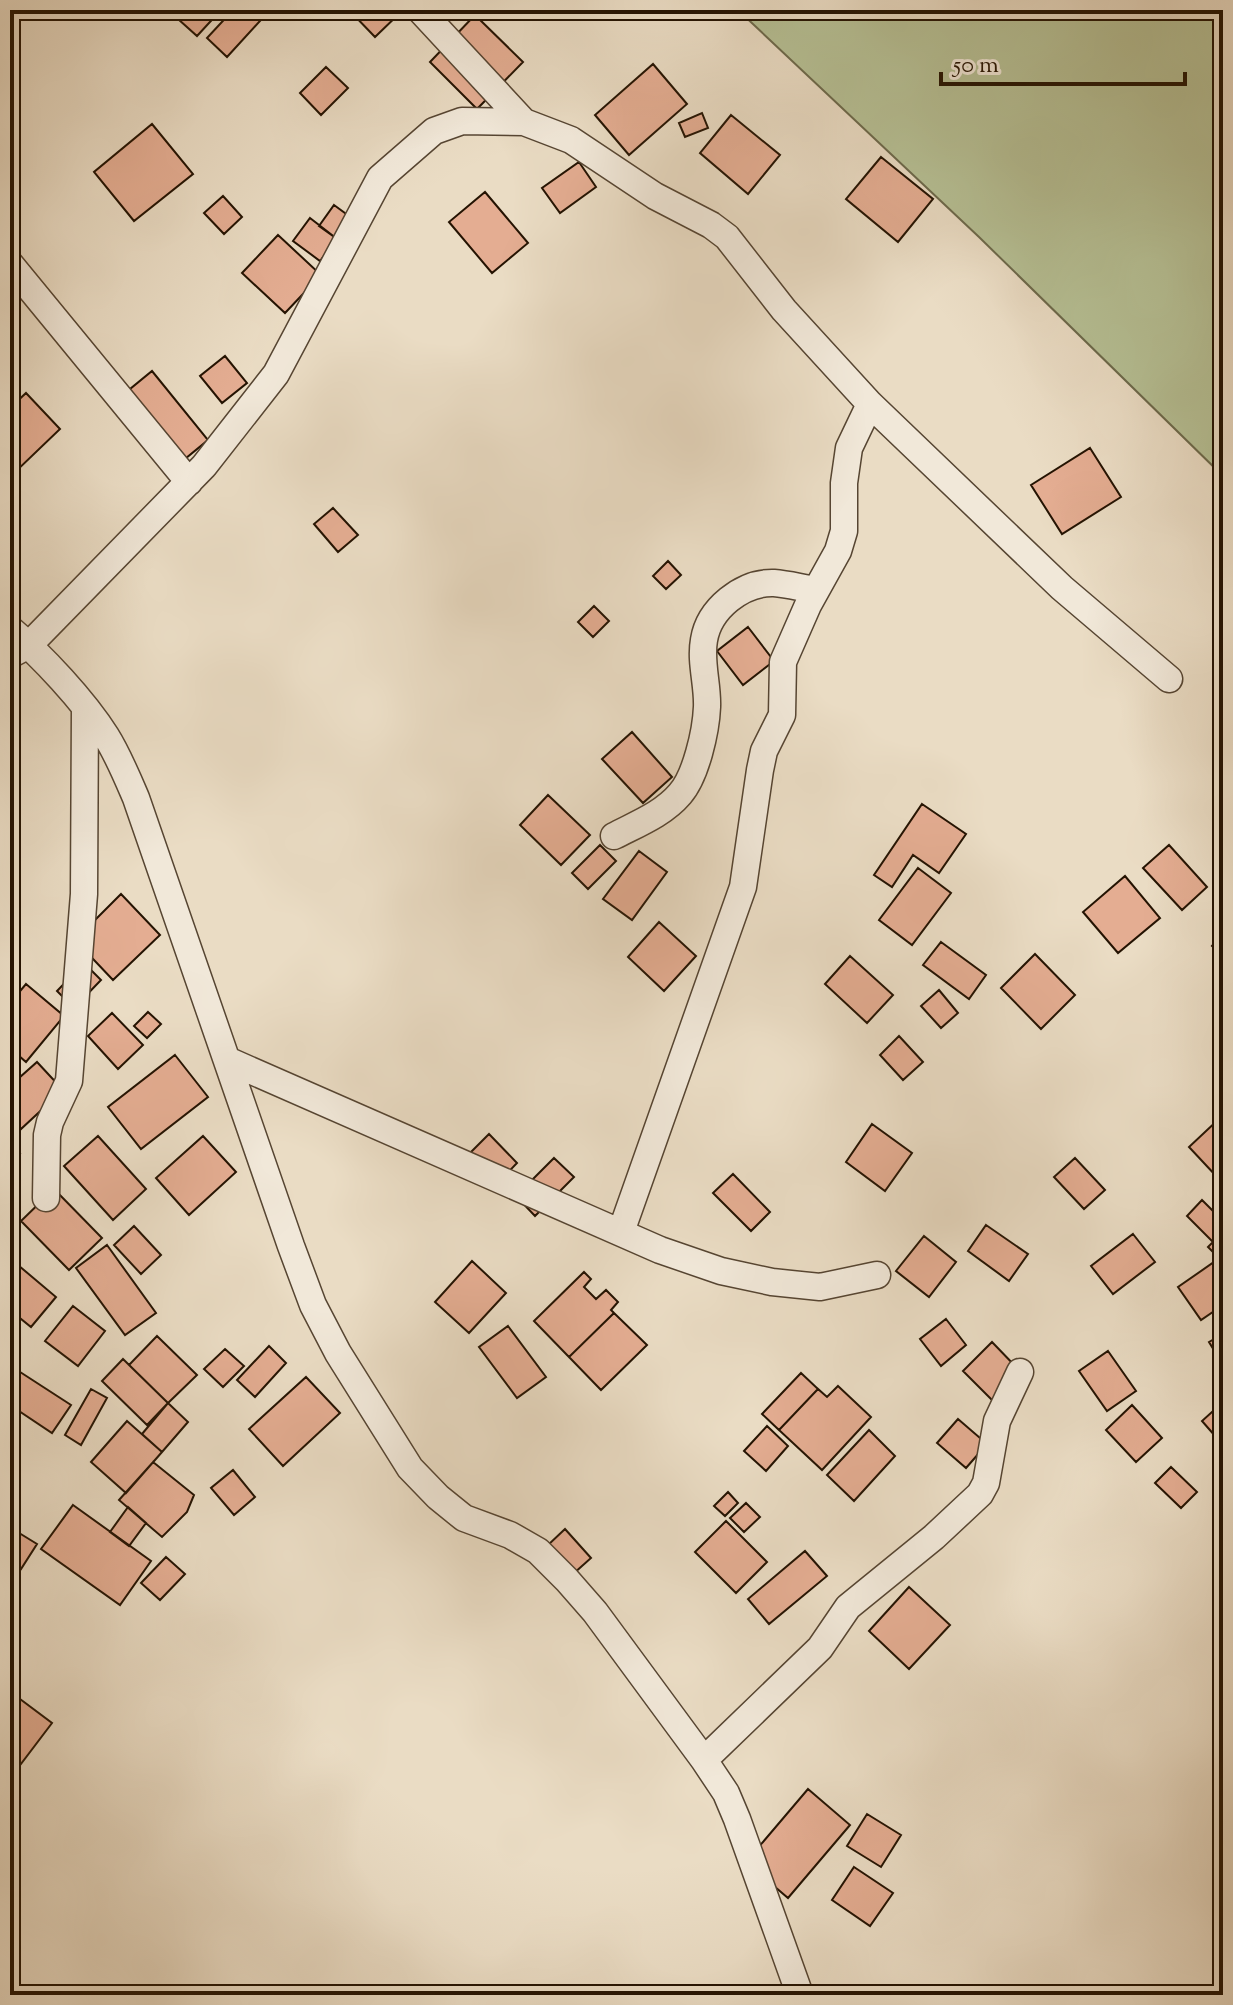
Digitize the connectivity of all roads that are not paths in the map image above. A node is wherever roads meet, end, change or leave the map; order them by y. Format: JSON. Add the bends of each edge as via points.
{"nodes":[{"id":1,"x":420,"y":10,"type":"edge"},
{"id":2,"x":524,"y":122,"type":"junction"},
{"id":3,"x":10,"y":264,"type":"edge"},
{"id":4,"x":870,"y":404,"type":"junction"},
{"id":5,"x":189,"y":482,"type":"junction"},
{"id":6,"x":816,"y":590,"type":"junction"},
{"id":7,"x":16,"y":643,"type":"edge"},
{"id":8,"x":1169,"y":679,"type":"dead end"},
{"id":9,"x":85,"y":707,"type":"junction"},
{"id":10,"x":614,"y":836,"type":"dead end"},
{"id":11,"x":227,"y":1060,"type":"junction"},
{"id":12,"x":46,"y":1198,"type":"dead end"},
{"id":13,"x":621,"y":1232,"type":"junction"},
{"id":14,"x":877,"y":1275,"type":"dead end"},
{"id":15,"x":1020,"y":1372,"type":"dead end"},
{"id":16,"x":704,"y":1760,"type":"junction"},
{"id":17,"x":800,"y":1995,"type":"edge"}],
"edges":[{"from":1,"to":2,"type":"street"},
{"from":2,"to":4,"type":"street","via":[[571,140],[727,237],[784,310]]},
{"from":2,"to":5,"type":"street","via":[[462,121],[434,131],[380,178],[276,374]]},
{"from":3,"to":5,"type":"street"},
{"from":4,"to":6,"type":"street","via":[[849,448],[844,531]]},
{"from":4,"to":8,"type":"street","via":[[1062,588]]},
{"from":5,"to":7,"type":"street"},
{"from":6,"to":10,"type":"street","via":[[772,583],[754,586],[739,591],[718,611],[705,636],[707,708],[690,777],[664,810]]},
{"from":6,"to":13,"type":"street","via":[[783,662],[782,715],[764,751],[743,887]]},
{"from":7,"to":9,"type":"street"},
{"from":9,"to":11,"type":"street","via":[[107,737],[136,798]]},
{"from":9,"to":12,"type":"street","via":[[84,894],[69,1081],[47,1135]]},
{"from":11,"to":13,"type":"street"},
{"from":11,"to":16,"type":"street","via":[[313,1305],[410,1468],[464,1518],[510,1535],[558,1570]]},
{"from":13,"to":14,"type":"street","via":[[721,1271],[772,1282],[820,1287]]},
{"from":15,"to":16,"type":"street","via":[[997,1421],[980,1494],[848,1607],[820,1648]]},
{"from":16,"to":17,"type":"street","via":[[737,1819]]}]}
